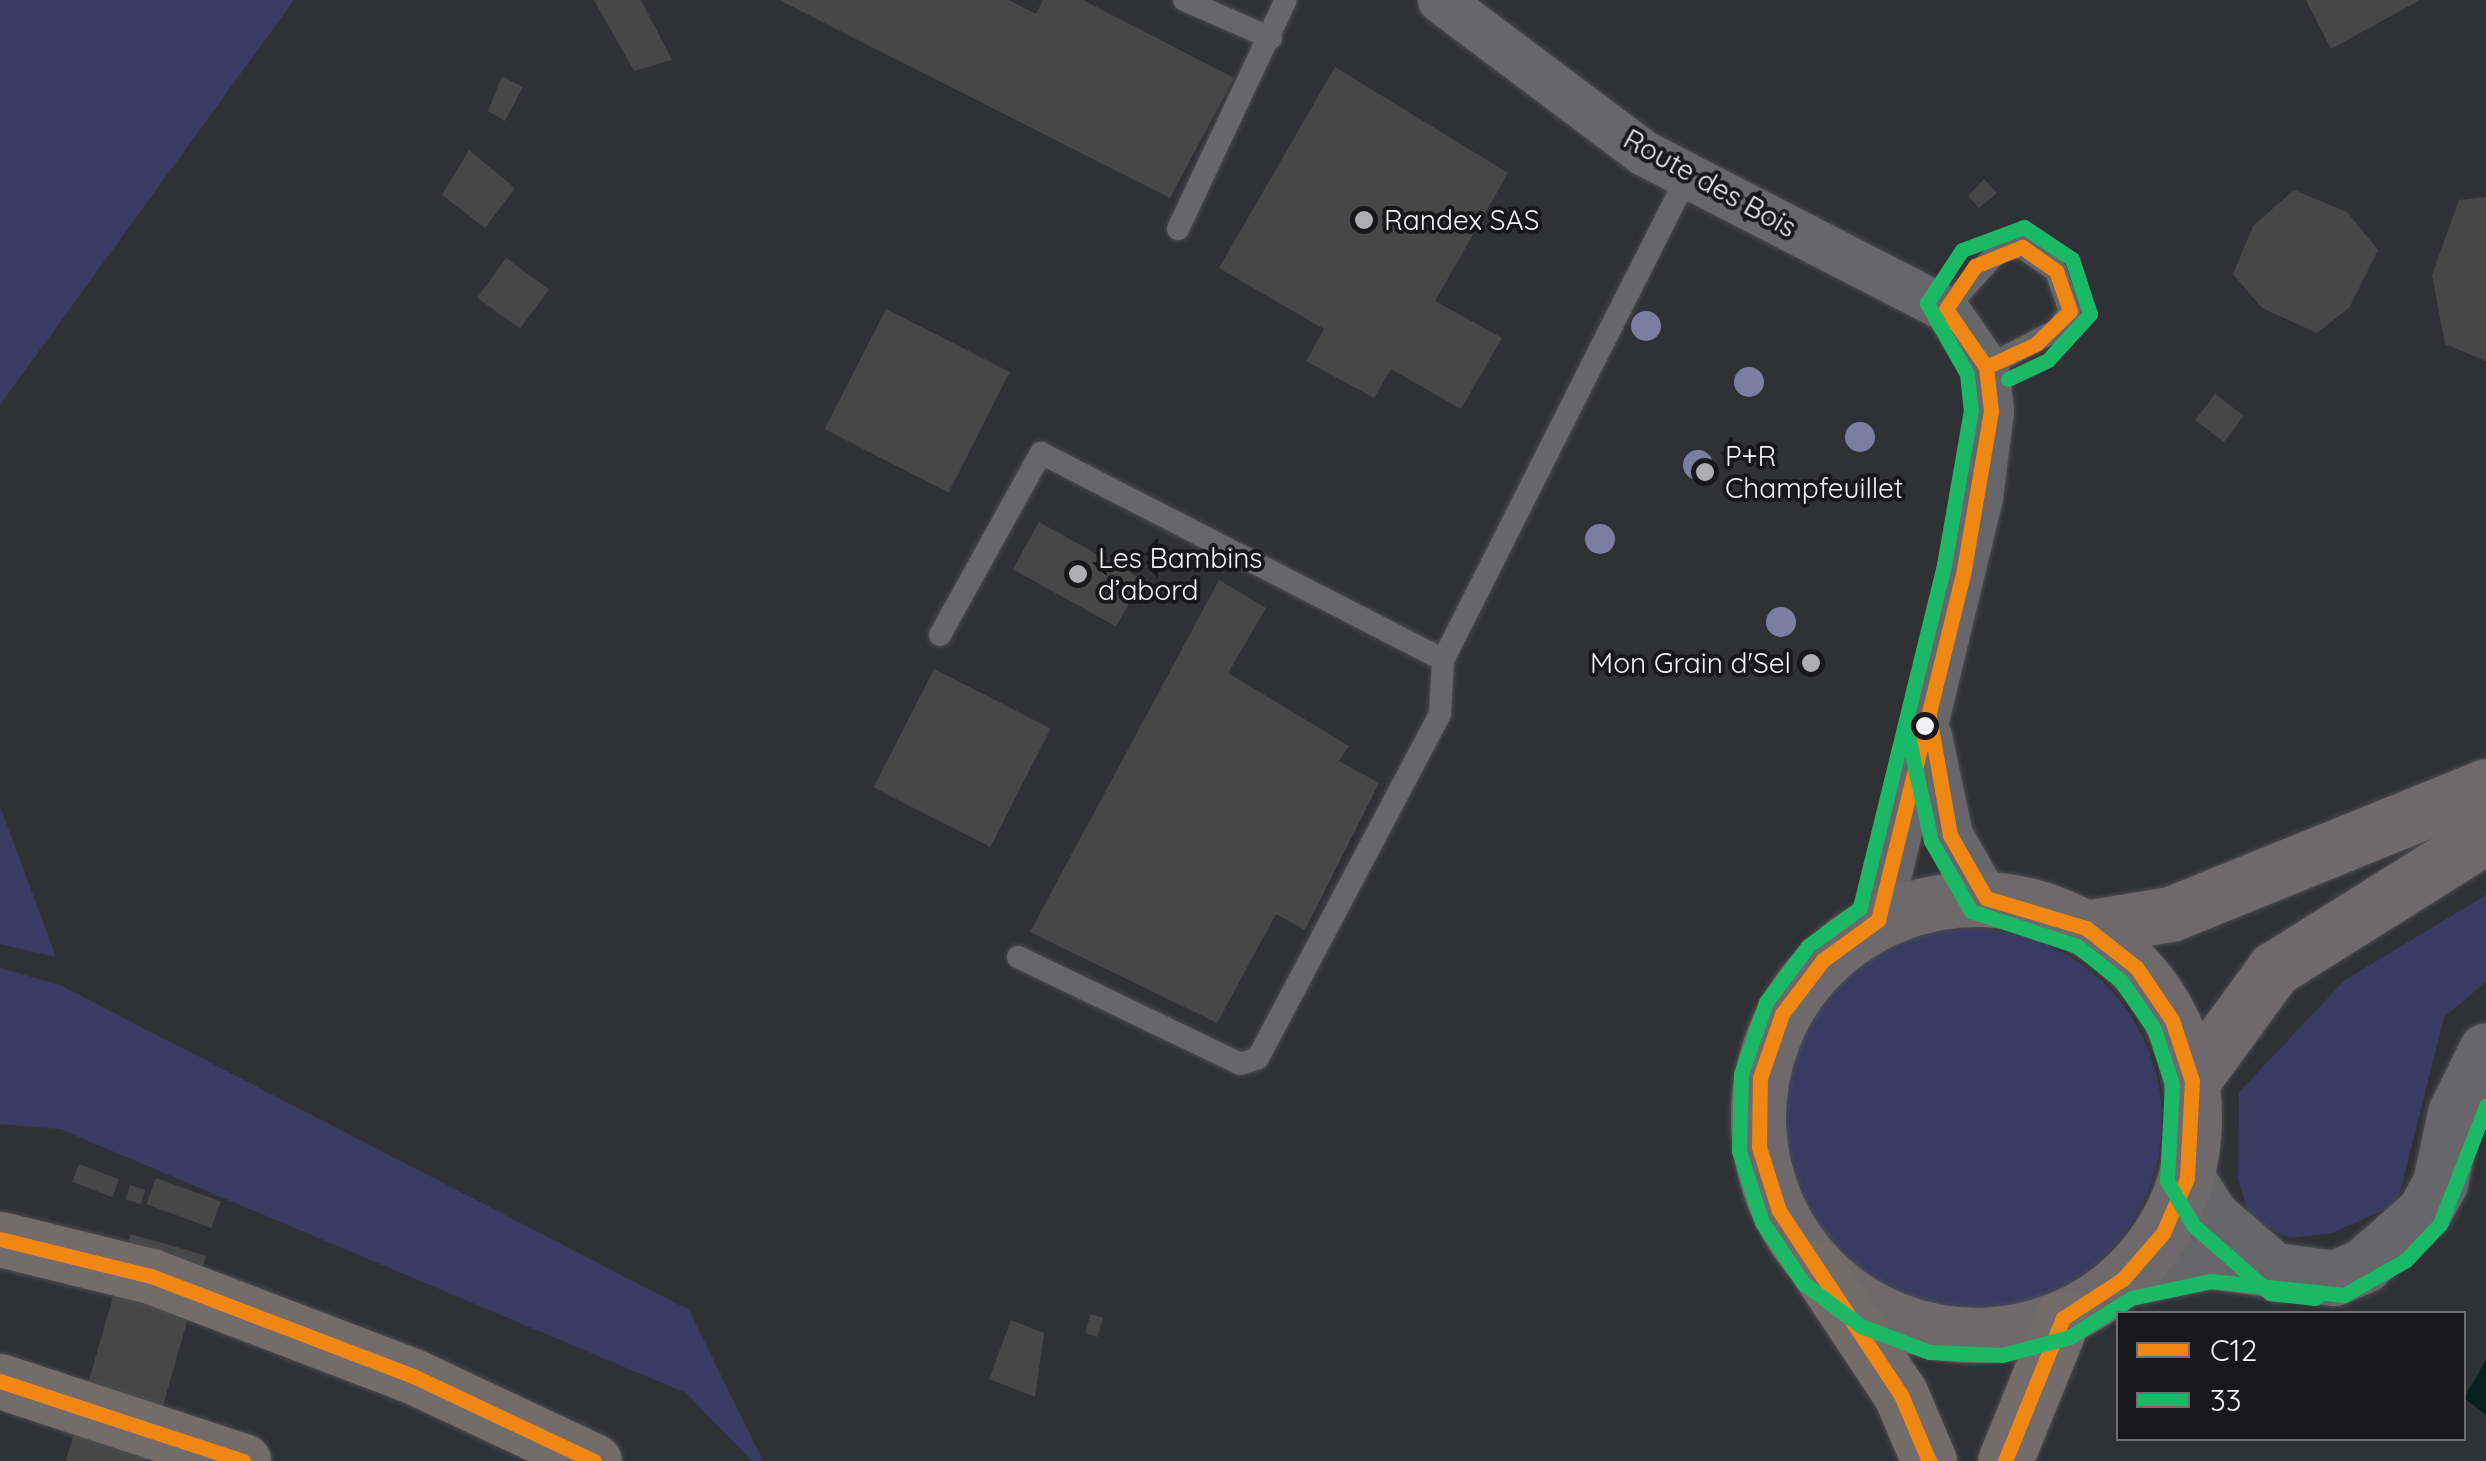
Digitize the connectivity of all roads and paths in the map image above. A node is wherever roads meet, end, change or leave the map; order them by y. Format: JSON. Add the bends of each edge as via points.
{"nodes":[{"id":1,"x":1184,"y":0,"type":"edge"},
{"id":2,"x":1286,"y":0,"type":"edge"},
{"id":3,"x":1440,"y":0,"type":"edge"},
{"id":4,"x":1271,"y":38,"type":"junction"},
{"id":5,"x":1688,"y":174,"type":"junction"},
{"id":6,"x":1178,"y":229,"type":"dead end"},
{"id":7,"x":1946,"y":309,"type":"junction"},
{"id":8,"x":1986,"y":367,"type":"junction"},
{"id":9,"x":940,"y":635,"type":"dead end"},
{"id":10,"x":1444,"y":660,"type":"junction"},
{"id":11,"x":1927,"y":726,"type":"junction"},
{"id":12,"x":2486,"y":786,"type":"edge"},
{"id":13,"x":2486,"y":836,"type":"edge"},
{"id":14,"x":1986,"y":898,"type":"junction"},
{"id":15,"x":1878,"y":920,"type":"junction"},
{"id":16,"x":2086,"y":928,"type":"junction"},
{"id":17,"x":1018,"y":958,"type":"dead end"},
{"id":18,"x":2486,"y":1050,"type":"edge"},
{"id":19,"x":2192,"y":1081,"type":"junction"},
{"id":20,"x":2187,"y":1178,"type":"junction"},
{"id":21,"x":0,"y":1239,"type":"edge"},
{"id":22,"x":1817,"y":1268,"type":"junction"},
{"id":23,"x":2280,"y":1276,"type":"junction"},
{"id":24,"x":2124,"y":1280,"type":"junction"},
{"id":25,"x":2063,"y":1318,"type":"junction"},
{"id":26,"x":0,"y":1381,"type":"edge"},
{"id":27,"x":243,"y":1461,"type":"edge"},
{"id":28,"x":594,"y":1461,"type":"edge"},
{"id":29,"x":1929,"y":1461,"type":"edge"},
{"id":30,"x":2005,"y":1461,"type":"edge"}],
"edges":[{"from":1,"to":4,"type":"lane"},
{"from":2,"to":4,"type":"lane"},
{"from":3,"to":5,"type":"street","name":"Route des Bois","via":[[1644,153]]},
{"from":4,"to":6,"type":"lane"},
{"from":5,"to":7,"type":"street","name":"Route des Bois"},
{"from":5,"to":10,"type":"lane"},
{"from":7,"to":8,"type":"street"},
{"from":7,"to":8,"type":"lane","via":[[1999,250],[2022,248],[2056,272],[2070,311],[2057,330]]},
{"from":8,"to":11,"type":"street","via":[[1992,411],[1980,497]]},
{"from":9,"to":10,"type":"lane","via":[[1040,453]]},
{"from":10,"to":17,"type":"lane","via":[[1440,714],[1258,1058],[1240,1064]]},
{"from":11,"to":14,"type":"street","via":[[1950,835]]},
{"from":11,"to":15,"type":"street"},
{"from":12,"to":16,"type":"main road","via":[[2171,914]]},
{"from":13,"to":19,"type":"main road","via":[[2274,969]]},
{"from":14,"to":15,"type":"main road"},
{"from":14,"to":16,"type":"main road"},
{"from":15,"to":22,"type":"main road","via":[[1822,960],[1792,1001],[1760,1078],[1758,1147],[1778,1211]]},
{"from":16,"to":19,"type":"main road","via":[[2136,967],[2163,1007]]},
{"from":18,"to":23,"type":"street","via":[[2424,1212],[2364,1265],[2334,1278]]},
{"from":19,"to":20,"type":"main road"},
{"from":20,"to":23,"type":"street","via":[[2211,1216]]},
{"from":20,"to":24,"type":"main road","via":[[2162,1233]]},
{"from":21,"to":28,"type":"highway","via":[[151,1276],[413,1376]]},
{"from":22,"to":25,"type":"main road","via":[[1870,1308],[1932,1332],[1999,1335]]},
{"from":22,"to":29,"type":"highway","via":[[1900,1394]]},
{"from":23,"to":24,"type":"street","via":[[2210,1261]]},
{"from":24,"to":25,"type":"main road"},
{"from":25,"to":30,"type":"highway"},
{"from":26,"to":27,"type":"highway"}]}
